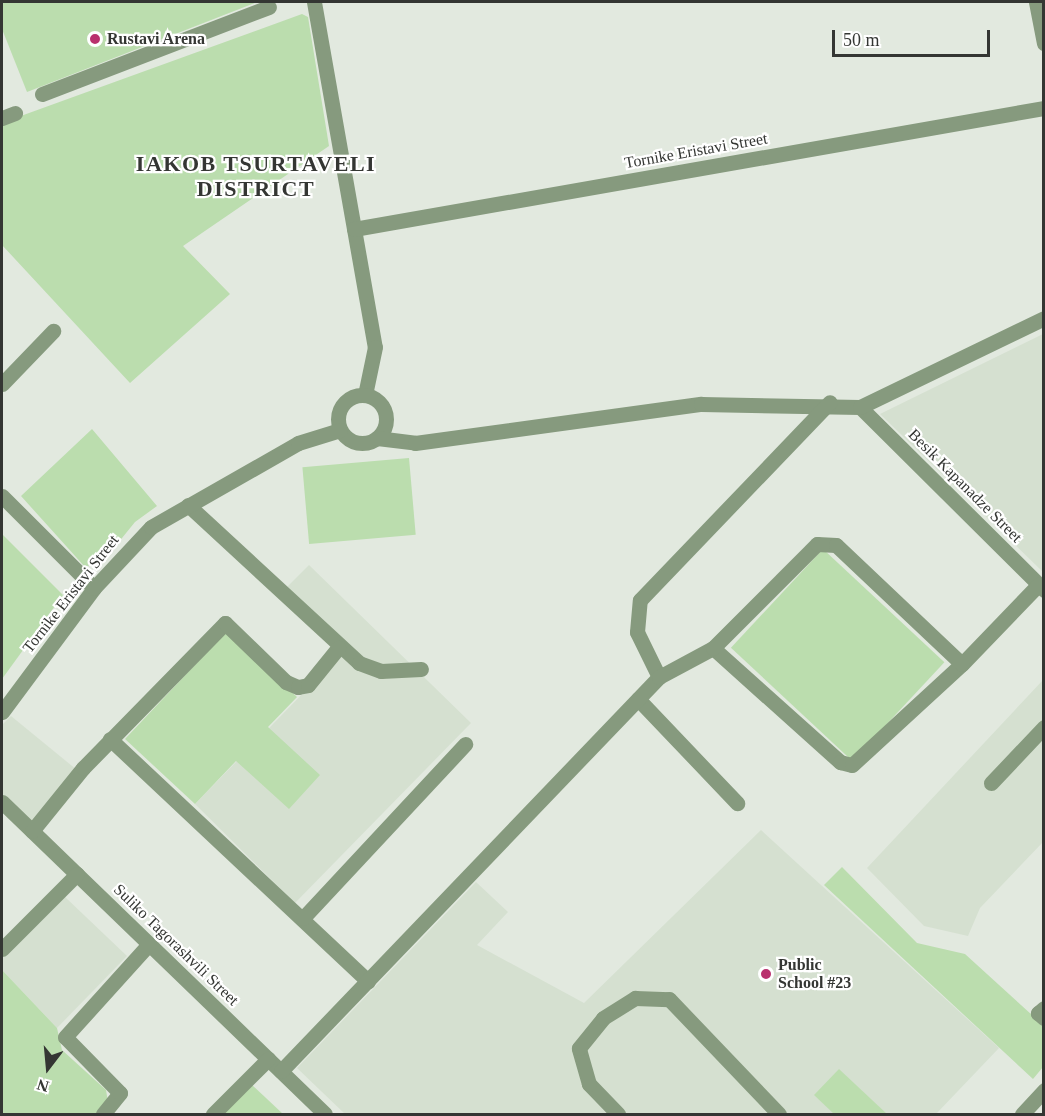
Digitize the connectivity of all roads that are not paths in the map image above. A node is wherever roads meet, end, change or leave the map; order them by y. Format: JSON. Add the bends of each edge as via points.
{"nodes":[{"id":1,"x":314,"y":2,"type":"edge"},
{"id":2,"x":1036,"y":2,"type":"edge"},
{"id":3,"x":272,"y":3,"type":"edge"},
{"id":4,"x":1044,"y":43,"type":"edge"},
{"id":5,"x":42,"y":94,"type":"dead end"},
{"id":6,"x":1044,"y":108,"type":"edge"},
{"id":7,"x":354,"y":229,"type":"junction"},
{"id":8,"x":1044,"y":318,"type":"edge"},
{"id":9,"x":53,"y":331,"type":"dead end"},
{"id":10,"x":4,"y":375,"type":"edge"},
{"id":11,"x":365,"y":395,"type":"junction"},
{"id":12,"x":830,"y":402,"type":"junction"},
{"id":13,"x":860,"y":407,"type":"junction"},
{"id":14,"x":340,"y":430,"type":"junction"},
{"id":15,"x":377,"y":438,"type":"junction"},
{"id":16,"x":2,"y":496,"type":"edge"},
{"id":17,"x":188,"y":505,"type":"junction"},
{"id":18,"x":94,"y":588,"type":"junction"},
{"id":19,"x":1041,"y":588,"type":"edge"},
{"id":20,"x":338,"y":648,"type":"junction"},
{"id":21,"x":713,"y":648,"type":"junction"},
{"id":22,"x":962,"y":664,"type":"junction"},
{"id":23,"x":421,"y":669,"type":"dead end"},
{"id":24,"x":659,"y":677,"type":"junction"},
{"id":25,"x":638,"y":699,"type":"junction"},
{"id":26,"x":4,"y":706,"type":"edge"},
{"id":27,"x":1044,"y":727,"type":"edge"},
{"id":28,"x":110,"y":739,"type":"junction"},
{"id":29,"x":465,"y":744,"type":"dead end"},
{"id":30,"x":991,"y":783,"type":"dead end"},
{"id":31,"x":2,"y":802,"type":"edge"},
{"id":32,"x":737,"y":803,"type":"dead end"},
{"id":33,"x":32,"y":831,"type":"junction"},
{"id":34,"x":76,"y":874,"type":"junction"},
{"id":35,"x":303,"y":918,"type":"junction"},
{"id":36,"x":149,"y":944,"type":"junction"},
{"id":37,"x":2,"y":950,"type":"edge"},
{"id":38,"x":368,"y":981,"type":"junction"},
{"id":39,"x":1044,"y":1008,"type":"edge"},
{"id":40,"x":1044,"y":1018,"type":"edge"},
{"id":41,"x":268,"y":1059,"type":"junction"},
{"id":42,"x":281,"y":1071,"type":"junction"},
{"id":43,"x":1044,"y":1090,"type":"edge"},
{"id":44,"x":103,"y":1114,"type":"edge"},
{"id":45,"x":213,"y":1114,"type":"edge"},
{"id":46,"x":325,"y":1114,"type":"edge"},
{"id":47,"x":618,"y":1114,"type":"edge"},
{"id":48,"x":779,"y":1114,"type":"edge"},
{"id":49,"x":1022,"y":1114,"type":"edge"}],
"edges":[{"from":1,"to":7,"type":"street"},
{"from":2,"to":4,"type":"street"},
{"from":3,"to":5,"type":"street"},
{"from":6,"to":7,"type":"street","name":"Tornike Eristavi Street"},
{"from":7,"to":11,"type":"street","via":[[375,347]]},
{"from":8,"to":13,"type":"street"},
{"from":9,"to":10,"type":"street"},
{"from":11,"to":14,"type":"street","via":[[350,397],[340,408]]},
{"from":11,"to":15,"type":"street","via":[[379,402],[386,416]]},
{"from":12,"to":13,"type":"street"},
{"from":12,"to":15,"type":"street","via":[[701,404],[416,443]]},
{"from":12,"to":24,"type":"street","via":[[640,600],[637,632]]},
{"from":13,"to":19,"type":"street","name":"Besik Kapanadze Street"},
{"from":14,"to":15,"type":"street","via":[[357,443]]},
{"from":14,"to":17,"type":"street","name":"Tornike Eristavi Street","via":[[298,443]]},
{"from":16,"to":18,"type":"street"},
{"from":17,"to":18,"type":"street","name":"Tornike Eristavi Street","via":[[151,527]]},
{"from":17,"to":20,"type":"street"},
{"from":18,"to":26,"type":"street","name":"Tornike Eristavi Street"},
{"from":19,"to":22,"type":"street"},
{"from":20,"to":23,"type":"street","via":[[381,671]]},
{"from":20,"to":28,"type":"street","via":[[308,685],[298,687],[286,682],[225,623]]},
{"from":21,"to":22,"type":"street","via":[[840,762],[852,765]]},
{"from":21,"to":22,"type":"street","via":[[826,540]]},
{"from":21,"to":24,"type":"street"},
{"from":24,"to":25,"type":"street"},
{"from":25,"to":32,"type":"street"},
{"from":25,"to":38,"type":"street"},
{"from":27,"to":30,"type":"street"},
{"from":28,"to":33,"type":"street"},
{"from":28,"to":35,"type":"street"},
{"from":29,"to":35,"type":"street"},
{"from":31,"to":33,"type":"street","name":"Suliko Tagorashvili Street"},
{"from":33,"to":34,"type":"street","name":"Suliko Tagorashvili Street"},
{"from":34,"to":36,"type":"street","name":"Suliko Tagorashvili Street"},
{"from":34,"to":37,"type":"street"},
{"from":35,"to":38,"type":"street"},
{"from":36,"to":41,"type":"street","name":"Suliko Tagorashvili Street"},
{"from":36,"to":44,"type":"street","via":[[69,1027],[65,1037],[120,1092]]},
{"from":38,"to":42,"type":"street"},
{"from":39,"to":40,"type":"street","via":[[1038,1013]]},
{"from":41,"to":42,"type":"street","name":"Suliko Tagorashvili Street"},
{"from":41,"to":45,"type":"street"},
{"from":42,"to":46,"type":"street","name":"Suliko Tagorashvili Street"},
{"from":43,"to":49,"type":"street"},
{"from":47,"to":48,"type":"street","via":[[589,1084],[579,1048],[603,1018],[634,998],[669,999]]}]}
